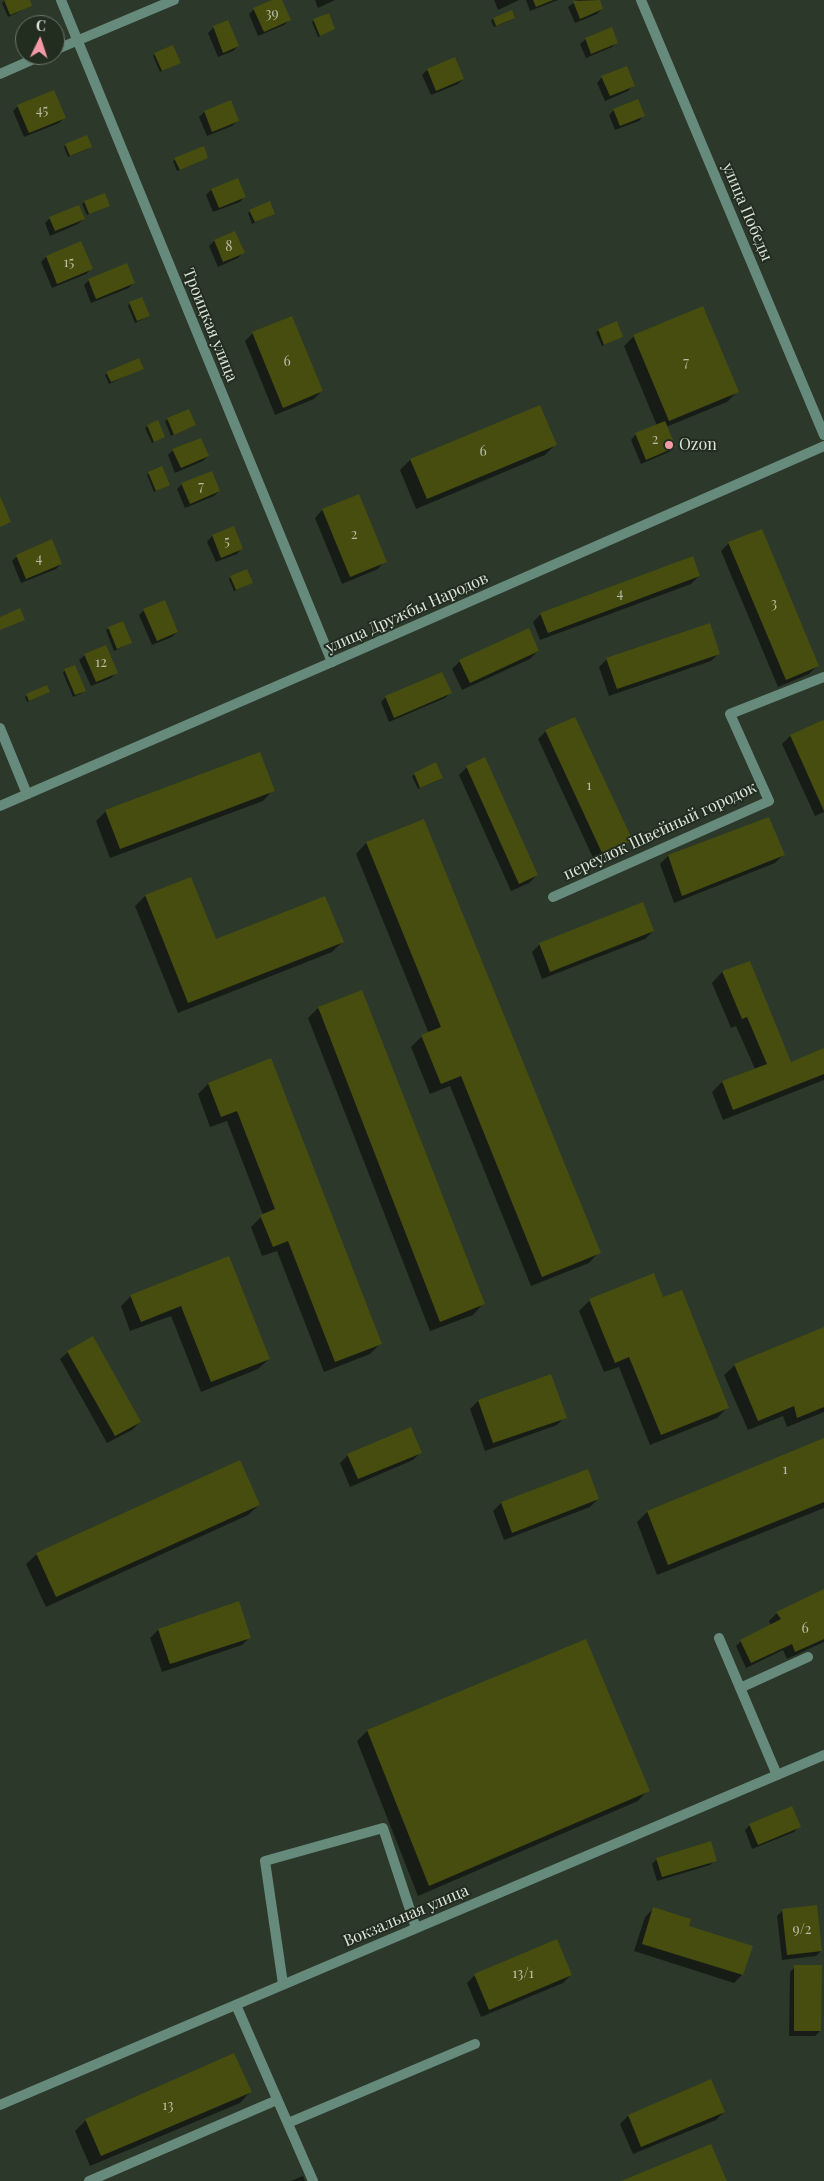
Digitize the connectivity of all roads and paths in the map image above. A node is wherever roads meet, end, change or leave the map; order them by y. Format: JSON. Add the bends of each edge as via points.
{"nodes":[{"id":1,"x":61,"y":0,"type":"edge"},
{"id":2,"x":174,"y":0,"type":"edge"},
{"id":3,"x":641,"y":0,"type":"edge"},
{"id":4,"x":77,"y":40,"type":"junction"},
{"id":5,"x":65,"y":45,"type":"edge"},
{"id":6,"x":20,"y":65,"type":"edge"},
{"id":7,"x":0,"y":74,"type":"edge"},
{"id":8,"x":824,"y":435,"type":"edge"},
{"id":9,"x":824,"y":446,"type":"edge"},
{"id":10,"x":332,"y":662,"type":"junction"},
{"id":11,"x":824,"y":677,"type":"edge"},
{"id":12,"x":0,"y":728,"type":"edge"},
{"id":13,"x":27,"y":794,"type":"junction"},
{"id":14,"x":0,"y":806,"type":"edge"},
{"id":15,"x":553,"y":897,"type":"dead end"},
{"id":16,"x":720,"y":1638,"type":"dead end"},
{"id":17,"x":808,"y":1657,"type":"dead end"},
{"id":18,"x":740,"y":1688,"type":"junction"},
{"id":19,"x":824,"y":1755,"type":"edge"},
{"id":20,"x":777,"y":1775,"type":"junction"},
{"id":21,"x":416,"y":1928,"type":"junction"},
{"id":22,"x":283,"y":1984,"type":"junction"},
{"id":23,"x":236,"y":2005,"type":"junction"},
{"id":24,"x":475,"y":2044,"type":"dead end"},
{"id":25,"x":277,"y":2100,"type":"junction"},
{"id":26,"x":0,"y":2105,"type":"edge"},
{"id":27,"x":288,"y":2123,"type":"junction"},
{"id":28,"x":89,"y":2181,"type":"edge"},
{"id":29,"x":313,"y":2181,"type":"edge"}],
"edges":[{"from":1,"to":4,"type":"street","name":"Троицкая улица"},
{"from":2,"to":4,"type":"street"},
{"from":3,"to":8,"type":"street","name":"улица Победы"},
{"from":4,"to":5,"type":"street"},
{"from":4,"to":10,"type":"street","name":"Троицкая улица"},
{"from":6,"to":7,"type":"street"},
{"from":9,"to":10,"type":"street","name":"улица Дружбы Народов"},
{"from":10,"to":13,"type":"street","name":"улица Дружбы Народов"},
{"from":11,"to":15,"type":"street","name":"переулок Швейный городок","via":[[730,714],[769,801]]},
{"from":12,"to":13,"type":"street"},
{"from":13,"to":14,"type":"street","name":"улица Дружбы Народов"},
{"from":16,"to":18,"type":"street"},
{"from":17,"to":18,"type":"street"},
{"from":18,"to":20,"type":"street"},
{"from":19,"to":20,"type":"street","name":"Вокзальная улица"},
{"from":20,"to":21,"type":"street","name":"Вокзальная улица"},
{"from":21,"to":22,"type":"street","name":"Вокзальная улица"},
{"from":21,"to":22,"type":"street","via":[[384,1828],[265,1860]]},
{"from":22,"to":23,"type":"street","name":"Вокзальная улица"},
{"from":23,"to":25,"type":"street"},
{"from":23,"to":26,"type":"street","name":"Вокзальная улица"},
{"from":24,"to":27,"type":"street"},
{"from":25,"to":27,"type":"street"},
{"from":25,"to":28,"type":"street"},
{"from":27,"to":29,"type":"street"}]}
